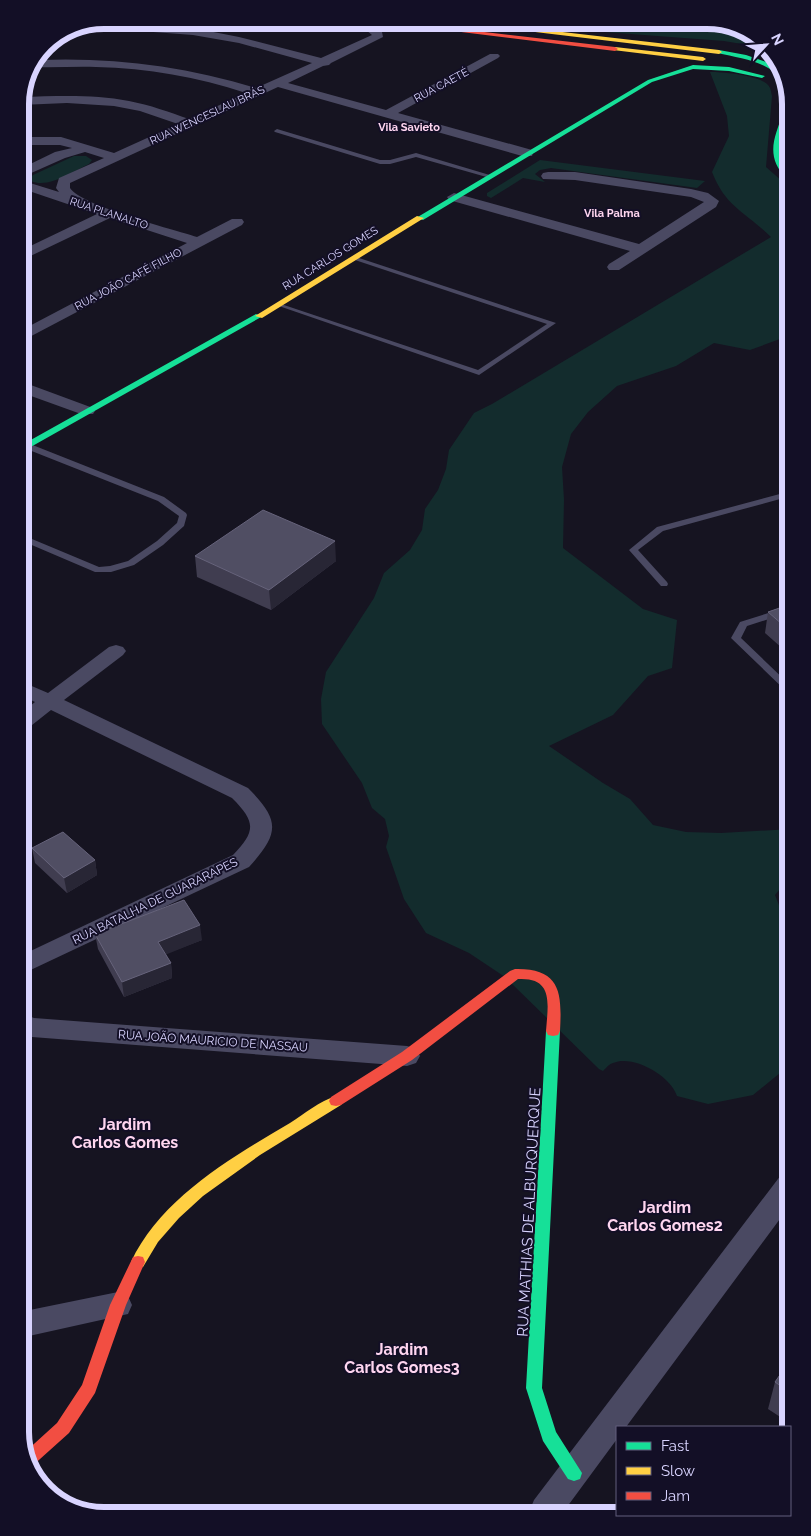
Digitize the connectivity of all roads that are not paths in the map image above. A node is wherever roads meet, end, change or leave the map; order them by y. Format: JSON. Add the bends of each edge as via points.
{"nodes":[{"id":1,"x":182,"y":29,"type":"edge"},
{"id":2,"x":371,"y":29,"type":"edge"},
{"id":3,"x":442,"y":29,"type":"edge"},
{"id":4,"x":516,"y":29,"type":"edge"},
{"id":5,"x":576,"y":29,"type":"edge"},
{"id":6,"x":594,"y":47,"type":"junction"},
{"id":7,"x":741,"y":51,"type":"edge"},
{"id":8,"x":494,"y":56,"type":"dead end"},
{"id":9,"x":325,"y":63,"type":"junction"},
{"id":10,"x":41,"y":64,"type":"edge"},
{"id":11,"x":775,"y":72,"type":"edge"},
{"id":12,"x":650,"y":81,"type":"junction"},
{"id":13,"x":276,"y":83,"type":"junction"},
{"id":14,"x":770,"y":83,"type":"junction"},
{"id":15,"x":257,"y":92,"type":"junction"},
{"id":16,"x":781,"y":93,"type":"edge"},
{"id":17,"x":29,"y":101,"type":"edge"},
{"id":18,"x":388,"y":114,"type":"junction"},
{"id":19,"x":188,"y":123,"type":"junction"},
{"id":20,"x":782,"y":123,"type":"edge"},
{"id":21,"x":277,"y":131,"type":"dead end"},
{"id":22,"x":29,"y":142,"type":"edge"},
{"id":23,"x":29,"y":144,"type":"edge"},
{"id":24,"x":87,"y":149,"type":"junction"},
{"id":25,"x":527,"y":153,"type":"junction"},
{"id":26,"x":114,"y":158,"type":"junction"},
{"id":27,"x":48,"y":160,"type":"junction"},
{"id":28,"x":29,"y":170,"type":"edge"},
{"id":29,"x":782,"y":172,"type":"edge"},
{"id":30,"x":490,"y":176,"type":"junction"},
{"id":31,"x":548,"y":176,"type":"dead end"},
{"id":32,"x":64,"y":181,"type":"junction"},
{"id":33,"x":29,"y":185,"type":"edge"},
{"id":34,"x":29,"y":187,"type":"edge"},
{"id":35,"x":454,"y":197,"type":"junction"},
{"id":36,"x":85,"y":205,"type":"junction"},
{"id":37,"x":109,"y":213,"type":"junction"},
{"id":38,"x":237,"y":222,"type":"dead end"},
{"id":39,"x":197,"y":242,"type":"junction"},
{"id":40,"x":640,"y":249,"type":"junction"},
{"id":41,"x":29,"y":253,"type":"edge"},
{"id":42,"x":354,"y":258,"type":"junction"},
{"id":43,"x":614,"y":267,"type":"dead end"},
{"id":44,"x":279,"y":305,"type":"junction"},
{"id":45,"x":29,"y":332,"type":"edge"},
{"id":46,"x":29,"y":389,"type":"edge"},
{"id":47,"x":87,"y":411,"type":"junction"},
{"id":48,"x":29,"y":445,"type":"edge"},
{"id":49,"x":29,"y":450,"type":"edge"},
{"id":50,"x":782,"y":496,"type":"edge"},
{"id":51,"x":29,"y":541,"type":"edge"},
{"id":52,"x":664,"y":584,"type":"dead end"},
{"id":53,"x":782,"y":612,"type":"edge"},
{"id":54,"x":116,"y":651,"type":"dead end"},
{"id":55,"x":782,"y":682,"type":"edge"},
{"id":56,"x":29,"y":691,"type":"edge"},
{"id":57,"x":52,"y":702,"type":"junction"},
{"id":58,"x":29,"y":718,"type":"edge"},
{"id":59,"x":29,"y":962,"type":"edge"},
{"id":60,"x":29,"y":1026,"type":"edge"},
{"id":61,"x":407,"y":1056,"type":"junction"},
{"id":62,"x":782,"y":1195,"type":"edge"},
{"id":63,"x":118,"y":1305,"type":"junction"},
{"id":64,"x":29,"y":1323,"type":"edge"},
{"id":65,"x":33,"y":1456,"type":"edge"},
{"id":66,"x":574,"y":1473,"type":"junction"},
{"id":67,"x":548,"y":1507,"type":"edge"}],
"edges":[{"from":1,"to":9,"type":"street"},
{"from":2,"to":9,"type":"street","name":"RUA WENCESLAU BRÁS","via":[[378,38]]},
{"from":3,"to":6,"type":"main road"},
{"from":4,"to":11,"type":"main road","via":[[707,51],[749,58]]},
{"from":5,"to":7,"type":"main road"},
{"from":6,"to":12,"type":"main road","via":[[652,64],[656,70]]},
{"from":6,"to":14,"type":"main road","via":[[724,62],[739,66]]},
{"from":8,"to":18,"type":"street","name":"RUA CAETÉ"},
{"from":9,"to":13,"type":"street","name":"RUA WENCESLAU BRÁS"},
{"from":10,"to":15,"type":"street","via":[[70,62],[162,69],[198,75]]},
{"from":12,"to":14,"type":"main road","name":"RUA CARLOS GOMES","via":[[693,67],[729,69]]},
{"from":12,"to":25,"type":"main road","name":"RUA CARLOS GOMES"},
{"from":13,"to":15,"type":"street","name":"RUA WENCESLAU BRÁS"},
{"from":13,"to":18,"type":"street"},
{"from":14,"to":16,"type":"main road"},
{"from":15,"to":19,"type":"street","name":"RUA WENCESLAU BRÁS"},
{"from":17,"to":19,"type":"street","via":[[102,101],[142,108]]},
{"from":18,"to":25,"type":"street"},
{"from":19,"to":26,"type":"street","name":"RUA WENCESLAU BRÁS"},
{"from":20,"to":29,"type":"main road","via":[[775,152]]},
{"from":21,"to":30,"type":"lane","via":[[385,162],[416,155]]},
{"from":22,"to":24,"type":"street","via":[[61,141]]},
{"from":23,"to":27,"type":"street","via":[[44,150]]},
{"from":24,"to":26,"type":"street"},
{"from":24,"to":27,"type":"street"},
{"from":25,"to":30,"type":"main road","name":"RUA CARLOS GOMES"},
{"from":26,"to":32,"type":"street","name":"RUA WENCESLAU BRÁS"},
{"from":27,"to":28,"type":"street"},
{"from":30,"to":35,"type":"main road","name":"RUA CARLOS GOMES"},
{"from":31,"to":40,"type":"street","via":[[575,176],[690,193],[709,199],[711,204]]},
{"from":32,"to":33,"type":"street","name":"RUA WENCESLAU BRÁS","via":[[49,186]]},
{"from":32,"to":36,"type":"street","via":[[63,188],[67,194]]},
{"from":34,"to":36,"type":"street","name":"RUA PLANALTO"},
{"from":35,"to":40,"type":"street"},
{"from":35,"to":42,"type":"main road","name":"RUA CARLOS GOMES"},
{"from":36,"to":37,"type":"street","name":"RUA PLANALTO"},
{"from":37,"to":39,"type":"street","name":"RUA PLANALTO"},
{"from":37,"to":41,"type":"street"},
{"from":38,"to":39,"type":"street","name":"RUA JOÃO CAFÉ FILHO"},
{"from":39,"to":45,"type":"street","name":"RUA JOÃO CAFÉ FILHO"},
{"from":40,"to":43,"type":"street"},
{"from":42,"to":44,"type":"main road","name":"RUA CARLOS GOMES"},
{"from":42,"to":44,"type":"lane","via":[[552,323],[479,373]]},
{"from":44,"to":47,"type":"main road","name":"RUA CARLOS GOMES"},
{"from":46,"to":47,"type":"street"},
{"from":47,"to":48,"type":"main road","name":"RUA CARLOS GOMES"},
{"from":49,"to":51,"type":"lane","via":[[161,499],[183,515],[181,524],[160,543],[131,563],[111,570],[98,570]]},
{"from":50,"to":52,"type":"lane","via":[[660,529],[633,550]]},
{"from":53,"to":55,"type":"lane","via":[[743,624],[736,638]]},
{"from":54,"to":57,"type":"street"},
{"from":56,"to":57,"type":"street","name":"RUA BATALHA DE GUARARAPES"},
{"from":57,"to":58,"type":"street"},
{"from":57,"to":59,"type":"street","name":"RUA BATALHA DE GUARARAPES","via":[[240,793],[257,808],[263,826],[258,845],[241,861]]},
{"from":60,"to":61,"type":"street","name":"RUA JOÃO MAURICIO DE NASSAU"},
{"from":61,"to":63,"type":"main road","via":[[230,1168],[175,1211],[143,1251]]},
{"from":61,"to":66,"type":"main road","name":"RUA MATHIAS DE ALBURQUERQUE","via":[[514,974],[528,971],[550,984],[555,996],[534,1388],[549,1436]]},
{"from":62,"to":66,"type":"street"},
{"from":63,"to":64,"type":"street"},
{"from":63,"to":65,"type":"main road","via":[[89,1388],[62,1428]]},
{"from":66,"to":67,"type":"street"}]}
